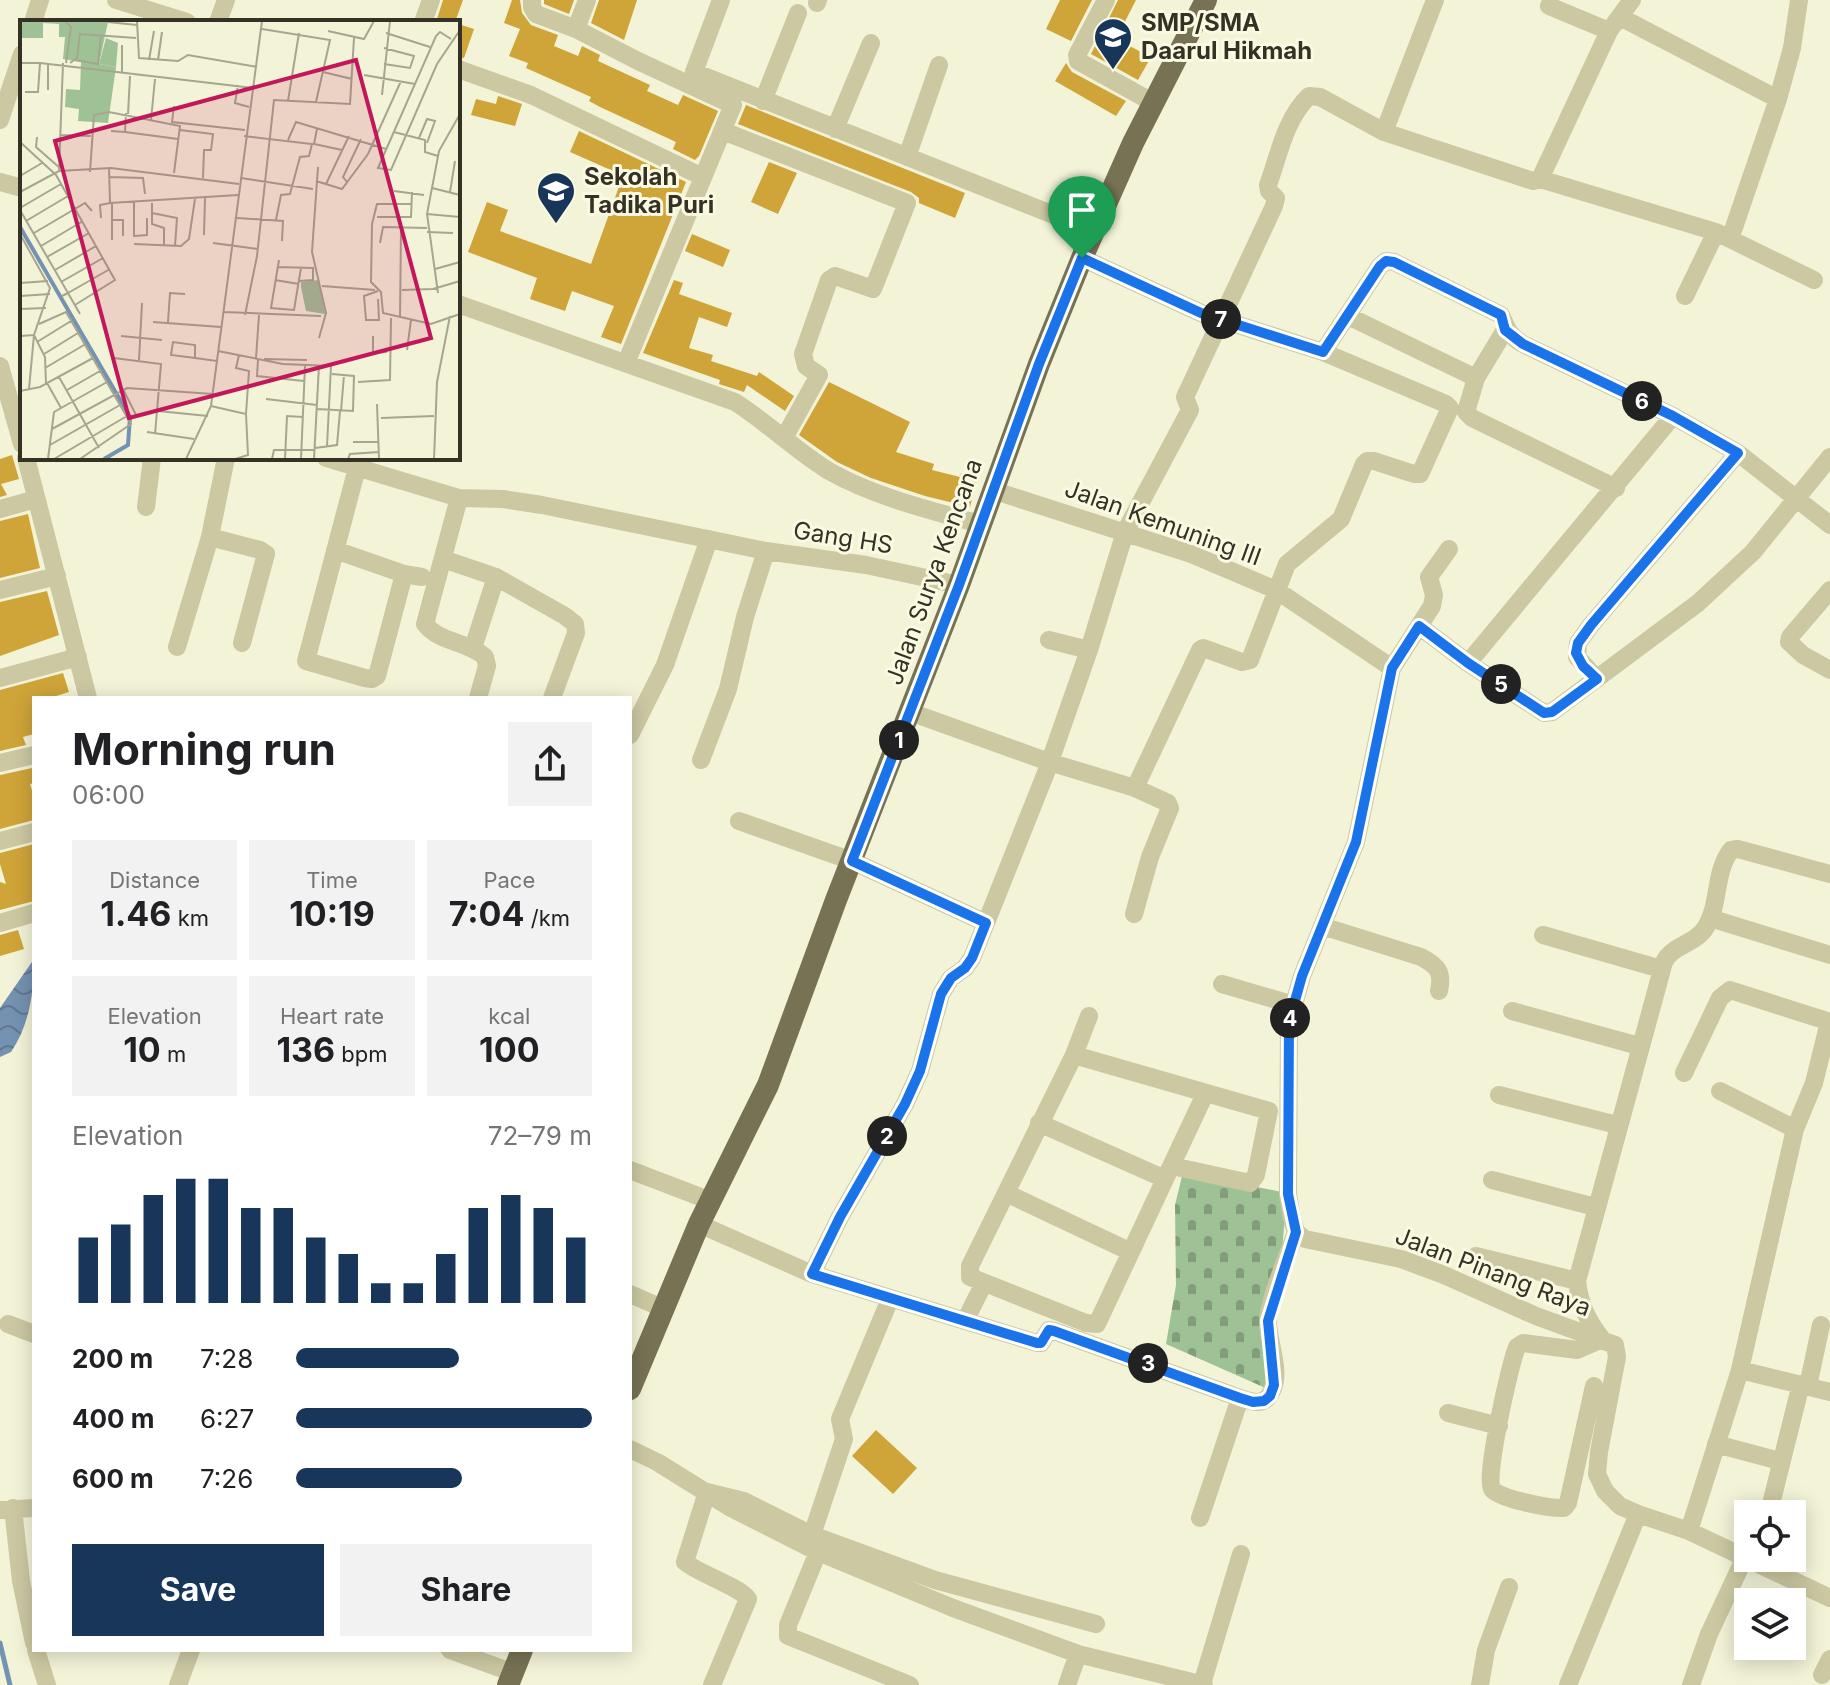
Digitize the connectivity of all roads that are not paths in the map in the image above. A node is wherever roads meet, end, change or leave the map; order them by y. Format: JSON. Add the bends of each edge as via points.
{"nodes":[{"id":1,"x":40,"y":0,"type":"edge"},
{"id":2,"x":116,"y":0,"type":"edge"},
{"id":3,"x":226,"y":0,"type":"edge"},
{"id":4,"x":431,"y":0,"type":"edge"},
{"id":5,"x":532,"y":0,"type":"edge"},
{"id":6,"x":587,"y":0,"type":"edge"},
{"id":7,"x":721,"y":0,"type":"edge"},
{"id":8,"x":1106,"y":0,"type":"edge"},
{"id":9,"x":1435,"y":0,"type":"edge"},
{"id":10,"x":1632,"y":0,"type":"edge"},
{"id":11,"x":1799,"y":0,"type":"edge"},
{"id":12,"x":1204,"y":1,"type":"edge"},
{"id":13,"x":1549,"y":6,"type":"dead end"},
{"id":14,"x":798,"y":13,"type":"dead end"},
{"id":15,"x":34,"y":20,"type":"edge"},
{"id":16,"x":181,"y":20,"type":"edge"},
{"id":17,"x":219,"y":20,"type":"edge"},
{"id":18,"x":424,"y":20,"type":"edge"},
{"id":19,"x":1615,"y":24,"type":"junction"},
{"id":20,"x":576,"y":29,"type":"junction"},
{"id":21,"x":871,"y":43,"type":"dead end"},
{"id":22,"x":20,"y":60,"type":"edge"},
{"id":23,"x":939,"y":65,"type":"dead end"},
{"id":24,"x":460,"y":70,"type":"edge"},
{"id":25,"x":1778,"y":99,"type":"junction"},
{"id":26,"x":763,"y":101,"type":"junction"},
{"id":27,"x":1154,"y":103,"type":"junction"},
{"id":28,"x":0,"y":120,"type":"edge"},
{"id":29,"x":835,"y":129,"type":"junction"},
{"id":30,"x":723,"y":131,"type":"junction"},
{"id":31,"x":1384,"y":132,"type":"junction"},
{"id":32,"x":907,"y":157,"type":"junction"},
{"id":33,"x":703,"y":177,"type":"junction"},
{"id":34,"x":1540,"y":179,"type":"junction"},
{"id":35,"x":0,"y":182,"type":"edge"},
{"id":36,"x":20,"y":187,"type":"edge"},
{"id":37,"x":1094,"y":231,"type":"junction"},
{"id":38,"x":1723,"y":235,"type":"junction"},
{"id":39,"x":1082,"y":258,"type":"junction"},
{"id":40,"x":1814,"y":280,"type":"dead end"},
{"id":41,"x":1685,"y":296,"type":"dead end"},
{"id":42,"x":460,"y":305,"type":"edge"},
{"id":43,"x":1352,"y":318,"type":"dead end"},
{"id":44,"x":1222,"y":320,"type":"junction"},
{"id":45,"x":1505,"y":330,"type":"junction"},
{"id":46,"x":1323,"y":352,"type":"junction"},
{"id":47,"x":626,"y":363,"type":"junction"},
{"id":48,"x":0,"y":366,"type":"edge"},
{"id":49,"x":1476,"y":378,"type":"junction"},
{"id":50,"x":1673,"y":416,"type":"junction"},
{"id":51,"x":12,"y":417,"type":"edge"},
{"id":52,"x":784,"y":438,"type":"junction"},
{"id":53,"x":20,"y":439,"type":"edge"},
{"id":54,"x":1738,"y":453,"type":"junction"},
{"id":55,"x":1830,"y":457,"type":"edge"},
{"id":56,"x":26,"y":460,"type":"edge"},
{"id":57,"x":152,"y":460,"type":"edge"},
{"id":58,"x":226,"y":460,"type":"edge"},
{"id":59,"x":334,"y":460,"type":"edge"},
{"id":60,"x":357,"y":468,"type":"junction"},
{"id":61,"x":1616,"y":488,"type":"junction"},
{"id":62,"x":992,"y":490,"type":"junction"},
{"id":63,"x":459,"y":498,"type":"junction"},
{"id":64,"x":36,"y":499,"type":"junction"},
{"id":65,"x":1797,"y":499,"type":"junction"},
{"id":66,"x":146,"y":507,"type":"dead end"},
{"id":67,"x":0,"y":509,"type":"edge"},
{"id":68,"x":980,"y":524,"type":"junction"},
{"id":69,"x":1830,"y":525,"type":"edge"},
{"id":70,"x":1125,"y":532,"type":"junction"},
{"id":71,"x":210,"y":537,"type":"junction"},
{"id":72,"x":709,"y":539,"type":"junction"},
{"id":73,"x":1449,"y":549,"type":"dead end"},
{"id":74,"x":335,"y":550,"type":"junction"},
{"id":75,"x":766,"y":551,"type":"junction"},
{"id":76,"x":443,"y":559,"type":"junction"},
{"id":77,"x":57,"y":576,"type":"junction"},
{"id":78,"x":496,"y":577,"type":"junction"},
{"id":79,"x":959,"y":585,"type":"junction"},
{"id":80,"x":0,"y":590,"type":"edge"},
{"id":81,"x":1276,"y":590,"type":"junction"},
{"id":82,"x":1830,"y":590,"type":"edge"},
{"id":83,"x":1419,"y":626,"type":"junction"},
{"id":84,"x":1049,"y":640,"type":"dead end"},
{"id":85,"x":242,"y":643,"type":"dead end"},
{"id":86,"x":177,"y":647,"type":"dead end"},
{"id":87,"x":473,"y":648,"type":"junction"},
{"id":88,"x":1089,"y":650,"type":"junction"},
{"id":89,"x":78,"y":657,"type":"junction"},
{"id":90,"x":1468,"y":663,"type":"junction"},
{"id":91,"x":1392,"y":668,"type":"junction"},
{"id":92,"x":1830,"y":670,"type":"edge"},
{"id":93,"x":0,"y":678,"type":"edge"},
{"id":94,"x":1597,"y":679,"type":"junction"},
{"id":95,"x":88,"y":696,"type":"edge"},
{"id":96,"x":479,"y":696,"type":"edge"},
{"id":97,"x":553,"y":696,"type":"edge"},
{"id":98,"x":910,"y":712,"type":"junction"},
{"id":99,"x":632,"y":731,"type":"edge"},
{"id":100,"x":32,"y":755,"type":"edge"},
{"id":101,"x":701,"y":760,"type":"dead end"},
{"id":102,"x":1049,"y":762,"type":"junction"},
{"id":103,"x":0,"y":763,"type":"edge"},
{"id":104,"x":1135,"y":788,"type":"junction"},
{"id":105,"x":739,"y":821,"type":"dead end"},
{"id":106,"x":32,"y":833,"type":"edge"},
{"id":107,"x":0,"y":841,"type":"edge"},
{"id":108,"x":852,"y":861,"type":"junction"},
{"id":109,"x":1830,"y":874,"type":"edge"},
{"id":110,"x":32,"y":914,"type":"edge"},
{"id":111,"x":1134,"y":914,"type":"dead end"},
{"id":112,"x":1710,"y":918,"type":"junction"},
{"id":113,"x":0,"y":923,"type":"edge"},
{"id":114,"x":986,"y":923,"type":"junction"},
{"id":115,"x":1322,"y":926,"type":"junction"},
{"id":116,"x":1543,"y":935,"type":"dead end"},
{"id":117,"x":1830,"y":955,"type":"edge"},
{"id":118,"x":1661,"y":969,"type":"junction"},
{"id":119,"x":1222,"y":984,"type":"dead end"},
{"id":120,"x":1439,"y":991,"type":"dead end"},
{"id":121,"x":1294,"y":1005,"type":"junction"},
{"id":122,"x":1512,"y":1011,"type":"dead end"},
{"id":123,"x":1089,"y":1016,"type":"dead end"},
{"id":124,"x":1829,"y":1022,"type":"edge"},
{"id":125,"x":1639,"y":1046,"type":"junction"},
{"id":126,"x":1074,"y":1055,"type":"junction"},
{"id":127,"x":1684,"y":1073,"type":"dead end"},
{"id":128,"x":1720,"y":1091,"type":"dead end"},
{"id":129,"x":1205,"y":1094,"type":"junction"},
{"id":130,"x":1499,"y":1095,"type":"dead end"},
{"id":131,"x":1039,"y":1123,"type":"junction"},
{"id":132,"x":1617,"y":1125,"type":"junction"},
{"id":133,"x":1795,"y":1129,"type":"junction"},
{"id":134,"x":632,"y":1171,"type":"edge"},
{"id":135,"x":1168,"y":1173,"type":"junction"},
{"id":136,"x":1492,"y":1180,"type":"dead end"},
{"id":137,"x":1006,"y":1193,"type":"junction"},
{"id":138,"x":711,"y":1201,"type":"junction"},
{"id":139,"x":1595,"y":1207,"type":"junction"},
{"id":140,"x":699,"y":1224,"type":"junction"},
{"id":141,"x":1296,"y":1232,"type":"junction"},
{"id":142,"x":1131,"y":1252,"type":"junction"},
{"id":143,"x":1476,"y":1256,"type":"dead end"},
{"id":144,"x":812,"y":1274,"type":"junction"},
{"id":145,"x":1577,"y":1281,"type":"junction"},
{"id":146,"x":984,"y":1283,"type":"junction"},
{"id":147,"x":632,"y":1295,"type":"edge"},
{"id":148,"x":890,"y":1299,"type":"junction"},
{"id":149,"x":662,"y":1308,"type":"junction"},
{"id":150,"x":965,"y":1321,"type":"junction"},
{"id":151,"x":8,"y":1324,"type":"dead end"},
{"id":152,"x":1821,"y":1325,"type":"dead end"},
{"id":153,"x":32,"y":1333,"type":"edge"},
{"id":154,"x":1602,"y":1339,"type":"junction"},
{"id":155,"x":1740,"y":1370,"type":"junction"},
{"id":156,"x":632,"y":1384,"type":"edge"},
{"id":157,"x":1804,"y":1385,"type":"junction"},
{"id":158,"x":1594,"y":1386,"type":"dead end"},
{"id":159,"x":1830,"y":1392,"type":"edge"},
{"id":160,"x":1240,"y":1398,"type":"junction"},
{"id":161,"x":1448,"y":1413,"type":"dead end"},
{"id":162,"x":1499,"y":1426,"type":"junction"},
{"id":163,"x":1716,"y":1444,"type":"junction"},
{"id":164,"x":632,"y":1450,"type":"edge"},
{"id":165,"x":1780,"y":1461,"type":"junction"},
{"id":166,"x":707,"y":1492,"type":"junction"},
{"id":167,"x":1772,"y":1500,"type":"dead end"},
{"id":168,"x":32,"y":1508,"type":"edge"},
{"id":169,"x":7,"y":1509,"type":"edge"},
{"id":170,"x":1638,"y":1514,"type":"junction"},
{"id":171,"x":1200,"y":1518,"type":"dead end"},
{"id":172,"x":1689,"y":1531,"type":"junction"},
{"id":173,"x":815,"y":1544,"type":"junction"},
{"id":174,"x":1734,"y":1552,"type":"edge"},
{"id":175,"x":1241,"y":1554,"type":"dead end"},
{"id":176,"x":1738,"y":1572,"type":"edge"},
{"id":177,"x":1776,"y":1572,"type":"edge"},
{"id":178,"x":1509,"y":1587,"type":"dead end"},
{"id":179,"x":1830,"y":1598,"type":"edge"},
{"id":180,"x":1096,"y":1624,"type":"dead end"},
{"id":181,"x":32,"y":1633,"type":"edge"},
{"id":182,"x":37,"y":1652,"type":"edge"},
{"id":183,"x":190,"y":1652,"type":"edge"},
{"id":184,"x":454,"y":1652,"type":"edge"},
{"id":185,"x":521,"y":1652,"type":"edge"},
{"id":186,"x":1078,"y":1654,"type":"junction"},
{"id":187,"x":1152,"y":1678,"type":"edge"},
{"id":188,"x":511,"y":1679,"type":"edge"},
{"id":189,"x":47,"y":1685,"type":"edge"},
{"id":190,"x":178,"y":1685,"type":"edge"},
{"id":191,"x":712,"y":1685,"type":"edge"},
{"id":192,"x":910,"y":1685,"type":"edge"},
{"id":193,"x":1067,"y":1685,"type":"edge"},
{"id":194,"x":1203,"y":1685,"type":"edge"},
{"id":195,"x":1480,"y":1685,"type":"edge"},
{"id":196,"x":1568,"y":1685,"type":"edge"},
{"id":197,"x":1691,"y":1685,"type":"edge"}],
"edges":[{"from":1,"to":15,"type":"street"},
{"from":2,"to":16,"type":"street"},
{"from":3,"to":17,"type":"street"},
{"from":4,"to":18,"type":"street"},
{"from":5,"to":20,"type":"street","via":[[536,14]]},
{"from":6,"to":20,"type":"street"},
{"from":7,"to":26,"type":"street","via":[[694,72]]},
{"from":8,"to":27,"type":"street","via":[[1078,61]]},
{"from":9,"to":31,"type":"street"},
{"from":10,"to":19,"type":"street"},
{"from":11,"to":25,"type":"street"},
{"from":12,"to":27,"type":"main road","name":"Jalan Surya Kencana"},
{"from":13,"to":19,"type":"street"},
{"from":14,"to":26,"type":"street"},
{"from":19,"to":25,"type":"street"},
{"from":19,"to":34,"type":"street"},
{"from":20,"to":30,"type":"street","via":[[733,105]]},
{"from":21,"to":29,"type":"street"},
{"from":22,"to":28,"type":"street"},
{"from":23,"to":32,"type":"street"},
{"from":24,"to":33,"type":"street","via":[[531,95]]},
{"from":25,"to":38,"type":"street"},
{"from":26,"to":29,"type":"street"},
{"from":27,"to":37,"type":"main road","name":"Jalan Surya Kencana"},
{"from":29,"to":32,"type":"street"},
{"from":30,"to":33,"type":"street"},
{"from":30,"to":52,"type":"street","via":[[907,203],[873,289],[835,276],[829,280],[803,354],[806,366],[819,375]]},
{"from":31,"to":34,"type":"street"},
{"from":31,"to":44,"type":"street","via":[[1320,97],[1309,96],[1303,102],[1289,123],[1268,185],[1276,198],[1274,206]]},
{"from":32,"to":37,"type":"street"},
{"from":33,"to":47,"type":"street"},
{"from":34,"to":38,"type":"street"},
{"from":35,"to":36,"type":"street"},
{"from":37,"to":39,"type":"main road","name":"Jalan Surya Kencana"},
{"from":38,"to":40,"type":"street"},
{"from":38,"to":41,"type":"street"},
{"from":39,"to":44,"type":"street"},
{"from":39,"to":62,"type":"main road","name":"Jalan Surya Kencana"},
{"from":42,"to":47,"type":"street"},
{"from":43,"to":49,"type":"street"},
{"from":44,"to":46,"type":"street"},
{"from":44,"to":70,"type":"street","via":[[1185,397],[1190,410]]},
{"from":45,"to":46,"type":"street","via":[[1501,315],[1386,261]]},
{"from":45,"to":49,"type":"street"},
{"from":45,"to":50,"type":"street","via":[[1523,344]]},
{"from":46,"to":81,"type":"street","via":[[1446,404],[1450,412],[1420,474],[1367,461],[1341,519],[1293,557]]},
{"from":47,"to":52,"type":"street","via":[[735,402]]},
{"from":48,"to":51,"type":"street"},
{"from":49,"to":61,"type":"street","via":[[1468,415]]},
{"from":50,"to":54,"type":"street"},
{"from":50,"to":61,"type":"street"},
{"from":51,"to":53,"type":"street"},
{"from":52,"to":68,"type":"street","via":[[858,485]]},
{"from":54,"to":65,"type":"street"},
{"from":54,"to":94,"type":"street","via":[[1578,643],[1577,657]]},
{"from":55,"to":65,"type":"street"},
{"from":56,"to":64,"type":"street"},
{"from":57,"to":66,"type":"street"},
{"from":58,"to":71,"type":"street"},
{"from":59,"to":60,"type":"street","name":"Gang HS"},
{"from":60,"to":63,"type":"street","name":"Gang HS"},
{"from":60,"to":74,"type":"street"},
{"from":61,"to":90,"type":"street"},
{"from":62,"to":68,"type":"main road","name":"Jalan Surya Kencana"},
{"from":62,"to":70,"type":"street","name":"Jalan Kemuning III"},
{"from":63,"to":72,"type":"street","name":"Gang HS","via":[[542,505]]},
{"from":63,"to":76,"type":"street"},
{"from":64,"to":67,"type":"street"},
{"from":64,"to":77,"type":"street"},
{"from":65,"to":69,"type":"street"},
{"from":65,"to":94,"type":"street","via":[[1753,552],[1698,603]]},
{"from":68,"to":79,"type":"main road","name":"Jalan Surya Kencana"},
{"from":70,"to":81,"type":"street","name":"Jalan Kemuning III"},
{"from":70,"to":88,"type":"street"},
{"from":71,"to":85,"type":"street","via":[[266,554]]},
{"from":71,"to":86,"type":"street"},
{"from":72,"to":75,"type":"street","name":"Gang HS"},
{"from":72,"to":99,"type":"street","via":[[665,665]]},
{"from":73,"to":83,"type":"street","via":[[1429,577],[1434,601]]},
{"from":74,"to":74,"type":"street","via":[[413,576],[372,679],[306,661]]},
{"from":75,"to":79,"type":"street","name":"Gang HS"},
{"from":75,"to":101,"type":"street","via":[[728,689]]},
{"from":76,"to":78,"type":"street"},
{"from":76,"to":87,"type":"street","via":[[425,624],[436,634]]},
{"from":77,"to":80,"type":"street"},
{"from":77,"to":89,"type":"street"},
{"from":78,"to":87,"type":"street"},
{"from":78,"to":97,"type":"street","via":[[575,624]]},
{"from":79,"to":98,"type":"main road","name":"Jalan Surya Kencana"},
{"from":81,"to":91,"type":"street","name":"Jalan Kemuning III"},
{"from":81,"to":104,"type":"street","via":[[1250,660],[1200,650]]},
{"from":82,"to":92,"type":"street","via":[[1789,642]]},
{"from":83,"to":90,"type":"street"},
{"from":83,"to":91,"type":"street"},
{"from":84,"to":88,"type":"street"},
{"from":87,"to":96,"type":"street","via":[[487,666]]},
{"from":88,"to":102,"type":"street"},
{"from":89,"to":93,"type":"street"},
{"from":89,"to":95,"type":"street"},
{"from":90,"to":94,"type":"street","via":[[1544,713]]},
{"from":91,"to":115,"type":"street","via":[[1359,831]]},
{"from":98,"to":102,"type":"street"},
{"from":98,"to":108,"type":"main road","name":"Jalan Surya Kencana"},
{"from":100,"to":103,"type":"street"},
{"from":102,"to":104,"type":"street"},
{"from":102,"to":114,"type":"street"},
{"from":104,"to":111,"type":"street","via":[[1170,806]]},
{"from":105,"to":108,"type":"street"},
{"from":106,"to":107,"type":"street"},
{"from":108,"to":114,"type":"street"},
{"from":108,"to":138,"type":"main road","name":"Jalan Surya Kencana","via":[[768,1085]]},
{"from":109,"to":112,"type":"street","via":[[1731,850]]},
{"from":110,"to":113,"type":"street"},
{"from":112,"to":117,"type":"street"},
{"from":112,"to":118,"type":"street","via":[[1697,938],[1668,954]]},
{"from":114,"to":144,"type":"street","via":[[972,958],[941,994],[905,1104]]},
{"from":115,"to":120,"type":"street","via":[[1436,965],[1442,976]]},
{"from":115,"to":121,"type":"street"},
{"from":116,"to":118,"type":"street"},
{"from":118,"to":125,"type":"street"},
{"from":119,"to":121,"type":"street"},
{"from":121,"to":141,"type":"street","via":[[1289,1022],[1288,1194]]},
{"from":122,"to":125,"type":"street"},
{"from":123,"to":126,"type":"street"},
{"from":124,"to":127,"type":"street","via":[[1730,990],[1720,998]]},
{"from":124,"to":133,"type":"street","via":[[1814,1083]]},
{"from":125,"to":132,"type":"street"},
{"from":126,"to":129,"type":"street"},
{"from":126,"to":131,"type":"street"},
{"from":128,"to":133,"type":"street"},
{"from":129,"to":135,"type":"street"},
{"from":129,"to":135,"type":"street","via":[[1269,1111],[1255,1178],[1247,1182]]},
{"from":130,"to":132,"type":"street"},
{"from":131,"to":135,"type":"street"},
{"from":131,"to":137,"type":"street"},
{"from":132,"to":139,"type":"street"},
{"from":133,"to":155,"type":"street"},
{"from":134,"to":138,"type":"street"},
{"from":135,"to":142,"type":"street"},
{"from":136,"to":139,"type":"street"},
{"from":137,"to":142,"type":"street"},
{"from":137,"to":146,"type":"street","via":[[968,1271]]},
{"from":138,"to":140,"type":"main road","name":"Jalan Surya Kencana"},
{"from":139,"to":145,"type":"street"},
{"from":140,"to":144,"type":"street"},
{"from":140,"to":149,"type":"main road","name":"Jalan Surya Kencana"},
{"from":141,"to":154,"type":"street","name":"Jalan Pinang Raya","via":[[1322,1244],[1401,1259]]},
{"from":141,"to":160,"type":"street","via":[[1268,1321],[1274,1385],[1264,1401]]},
{"from":142,"to":146,"type":"street","via":[[1094,1325]]},
{"from":143,"to":145,"type":"street"},
{"from":144,"to":148,"type":"street"},
{"from":145,"to":154,"type":"street","via":[[1579,1301]]},
{"from":146,"to":150,"type":"street"},
{"from":147,"to":149,"type":"street"},
{"from":148,"to":150,"type":"street"},
{"from":148,"to":173,"type":"street","via":[[840,1419],[844,1439]]},
{"from":149,"to":156,"type":"main road","name":"Jalan Surya Kencana"},
{"from":150,"to":160,"type":"street","via":[[1037,1343],[1054,1331]]},
{"from":151,"to":153,"type":"street"},
{"from":152,"to":157,"type":"street"},
{"from":154,"to":162,"type":"street","via":[[1577,1350],[1520,1344]]},
{"from":154,"to":170,"type":"street","name":"Jalan Pinang Raya","via":[[1615,1345],[1618,1354],[1597,1474],[1620,1506]]},
{"from":155,"to":157,"type":"street"},
{"from":155,"to":163,"type":"street"},
{"from":157,"to":159,"type":"street"},
{"from":157,"to":165,"type":"street"},
{"from":158,"to":162,"type":"street","via":[[1564,1508],[1492,1490],[1491,1459]]},
{"from":160,"to":171,"type":"street"},
{"from":161,"to":162,"type":"street"},
{"from":163,"to":165,"type":"street"},
{"from":163,"to":172,"type":"street"},
{"from":164,"to":166,"type":"street"},
{"from":165,"to":167,"type":"street"},
{"from":166,"to":173,"type":"street","via":[[731,1508]]},
{"from":166,"to":191,"type":"street","via":[[685,1562],[748,1599]]},
{"from":168,"to":169,"type":"street"},
{"from":169,"to":181,"type":"street"},
{"from":170,"to":172,"type":"street","name":"Jalan Pinang Raya"},
{"from":170,"to":196,"type":"street"},
{"from":172,"to":174,"type":"street","name":"Jalan Pinang Raya"},
{"from":173,"to":180,"type":"street"},
{"from":173,"to":186,"type":"street","via":[[953,1608]]},
{"from":173,"to":192,"type":"street","via":[[788,1636]]},
{"from":175,"to":194,"type":"street"},
{"from":176,"to":197,"type":"street"},
{"from":177,"to":179,"type":"street","name":"Jalan Pinang Raya"},
{"from":178,"to":195,"type":"street","via":[[1486,1650]]},
{"from":182,"to":189,"type":"street"},
{"from":183,"to":190,"type":"street"},
{"from":184,"to":188,"type":"street"},
{"from":185,"to":188,"type":"main road"},
{"from":186,"to":187,"type":"street"},
{"from":186,"to":193,"type":"street"},
{"from":187,"to":194,"type":"street"}]}
